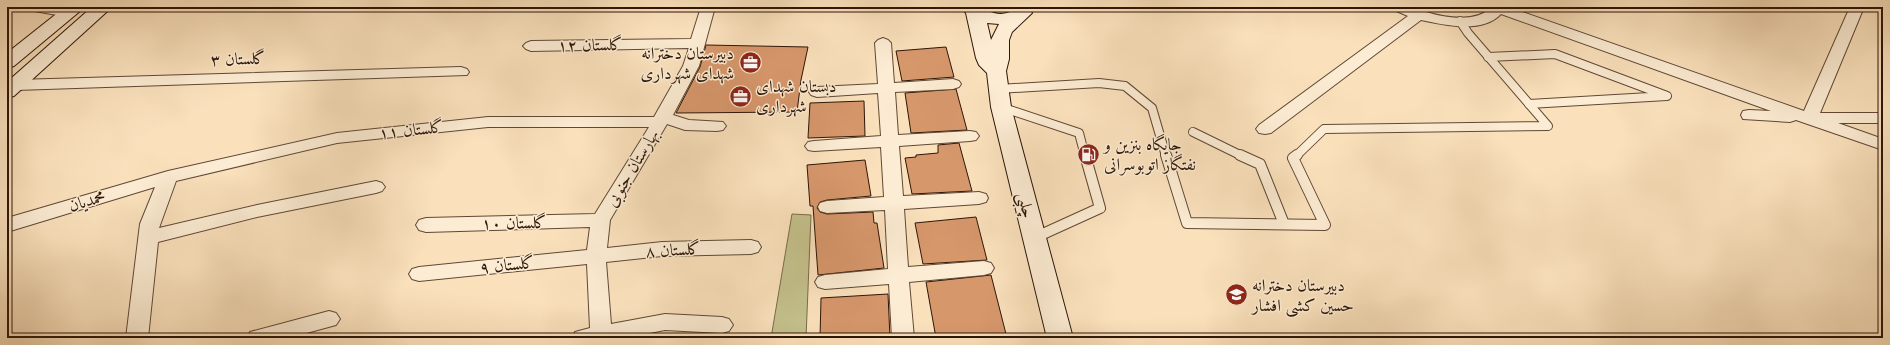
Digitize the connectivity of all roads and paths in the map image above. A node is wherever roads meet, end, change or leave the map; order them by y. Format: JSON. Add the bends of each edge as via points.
{"nodes":[{"id":1,"x":34,"y":7,"type":"edge"},
{"id":2,"x":103,"y":7,"type":"edge"},
{"id":3,"x":708,"y":7,"type":"edge"},
{"id":4,"x":1398,"y":7,"type":"edge"},
{"id":5,"x":1857,"y":7,"type":"edge"},
{"id":6,"x":1500,"y":8,"type":"edge"},
{"id":7,"x":72,"y":10,"type":"edge"},
{"id":8,"x":972,"y":10,"type":"edge"},
{"id":9,"x":1024,"y":10,"type":"edge"},
{"id":10,"x":1418,"y":15,"type":"junction"},
{"id":11,"x":1460,"y":21,"type":"junction"},
{"id":12,"x":697,"y":43,"type":"junction"},
{"id":13,"x":883,"y":43,"type":"dead end"},
{"id":14,"x":531,"y":46,"type":"dead end"},
{"id":15,"x":1488,"y":57,"type":"junction"},
{"id":16,"x":7,"y":62,"type":"edge"},
{"id":17,"x":461,"y":72,"type":"dead end"},
{"id":18,"x":954,"y":84,"type":"dead end"},
{"id":19,"x":11,"y":88,"type":"edge"},
{"id":20,"x":886,"y":88,"type":"junction"},
{"id":21,"x":999,"y":89,"type":"junction"},
{"id":22,"x":817,"y":92,"type":"dead end"},
{"id":23,"x":1529,"y":104,"type":"junction"},
{"id":24,"x":1749,"y":115,"type":"dead end"},
{"id":25,"x":1810,"y":118,"type":"junction"},
{"id":26,"x":1883,"y":118,"type":"edge"},
{"id":27,"x":661,"y":120,"type":"junction"},
{"id":28,"x":717,"y":126,"type":"dead end"},
{"id":29,"x":1266,"y":129,"type":"dead end"},
{"id":30,"x":1192,"y":132,"type":"dead end"},
{"id":31,"x":970,"y":136,"type":"dead end"},
{"id":32,"x":889,"y":142,"type":"junction"},
{"id":33,"x":1883,"y":145,"type":"edge"},
{"id":34,"x":814,"y":146,"type":"dead end"},
{"id":35,"x":168,"y":177,"type":"junction"},
{"id":36,"x":376,"y":188,"type":"dead end"},
{"id":37,"x":980,"y":198,"type":"dead end"},
{"id":38,"x":894,"y":203,"type":"junction"},
{"id":39,"x":827,"y":206,"type":"dead end"},
{"id":40,"x":601,"y":220,"type":"junction"},
{"id":41,"x":1284,"y":224,"type":"junction"},
{"id":42,"x":7,"y":225,"type":"edge"},
{"id":43,"x":426,"y":225,"type":"dead end"},
{"id":44,"x":149,"y":237,"type":"junction"},
{"id":45,"x":1034,"y":238,"type":"junction"},
{"id":46,"x":751,"y":247,"type":"dead end"},
{"id":47,"x":596,"y":256,"type":"junction"},
{"id":48,"x":984,"y":268,"type":"dead end"},
{"id":49,"x":419,"y":274,"type":"dead end"},
{"id":50,"x":899,"y":274,"type":"junction"},
{"id":51,"x":824,"y":282,"type":"dead end"},
{"id":52,"x":329,"y":319,"type":"dead end"},
{"id":53,"x":722,"y":325,"type":"dead end"},
{"id":54,"x":595,"y":337,"type":"edge"},
{"id":55,"x":137,"y":338,"type":"edge"},
{"id":56,"x":258,"y":338,"type":"edge"},
{"id":57,"x":903,"y":338,"type":"edge"},
{"id":58,"x":1060,"y":338,"type":"edge"}],
"edges":[{"from":1,"to":7,"type":"street"},
{"from":2,"to":19,"type":"main road"},
{"from":3,"to":12,"type":"street","name":"بهارستان جنوبی"},
{"from":4,"to":10,"type":"street"},
{"from":5,"to":25,"type":"street"},
{"from":6,"to":11,"type":"street","via":[[1490,16],[1474,21]]},
{"from":6,"to":25,"type":"street"},
{"from":7,"to":16,"type":"main road"},
{"from":8,"to":9,"type":"main road","via":[[998,19],[1015,17]]},
{"from":8,"to":21,"type":"main road","via":[[988,65]]},
{"from":9,"to":21,"type":"main road","via":[[1008,25],[1000,39]]},
{"from":10,"to":11,"type":"street"},
{"from":10,"to":29,"type":"street"},
{"from":11,"to":15,"type":"lane"},
{"from":12,"to":14,"type":"street","name":"گلستان ۱۲"},
{"from":12,"to":27,"type":"street","name":"بهارستان جنوبی","via":[[691,66]]},
{"from":13,"to":20,"type":"street"},
{"from":15,"to":23,"type":"lane"},
{"from":15,"to":23,"type":"lane","via":[[1555,54],[1666,96]]},
{"from":17,"to":19,"type":"street","name":"گلستان ۳"},
{"from":18,"to":20,"type":"street"},
{"from":20,"to":22,"type":"street"},
{"from":20,"to":32,"type":"street"},
{"from":21,"to":41,"type":"lane","via":[[1099,83],[1125,86],[1152,108],[1187,223]]},
{"from":21,"to":45,"type":"main road","name":"چلبی"},
{"from":21,"to":45,"type":"lane","via":[[1079,133],[1100,208]]},
{"from":23,"to":41,"type":"lane","via":[[1548,126],[1324,129],[1293,158],[1325,225]]},
{"from":24,"to":25,"type":"street"},
{"from":25,"to":26,"type":"street"},
{"from":25,"to":33,"type":"street"},
{"from":27,"to":28,"type":"street","via":[[678,121],[685,125]]},
{"from":27,"to":35,"type":"street","name":"گلستان ۱۱","via":[[488,122],[337,138]]},
{"from":27,"to":40,"type":"street","name":"بهارستان جنوبی"},
{"from":30,"to":41,"type":"lane","via":[[1260,164]]},
{"from":31,"to":32,"type":"street"},
{"from":32,"to":34,"type":"street"},
{"from":32,"to":38,"type":"street"},
{"from":35,"to":42,"type":"street","name":"محمدیان"},
{"from":35,"to":44,"type":"street","via":[[150,224]]},
{"from":36,"to":44,"type":"street","via":[[257,211]]},
{"from":37,"to":38,"type":"street"},
{"from":38,"to":39,"type":"street"},
{"from":38,"to":50,"type":"street"},
{"from":40,"to":43,"type":"street","name":"گلستان ۱۰"},
{"from":40,"to":47,"type":"street","name":"بهارستان جنوبی"},
{"from":44,"to":55,"type":"street"},
{"from":45,"to":58,"type":"main road","name":"چلبی"},
{"from":46,"to":47,"type":"street","name":"گلستان ۸","via":[[662,249]]},
{"from":47,"to":49,"type":"street","name":"گلستان ۹"},
{"from":47,"to":54,"type":"street","name":"بهارستان جنوبی"},
{"from":48,"to":50,"type":"street"},
{"from":50,"to":51,"type":"street"},
{"from":50,"to":57,"type":"street"},
{"from":52,"to":56,"type":"street"},
{"from":53,"to":54,"type":"street","via":[[665,322]]}]}
